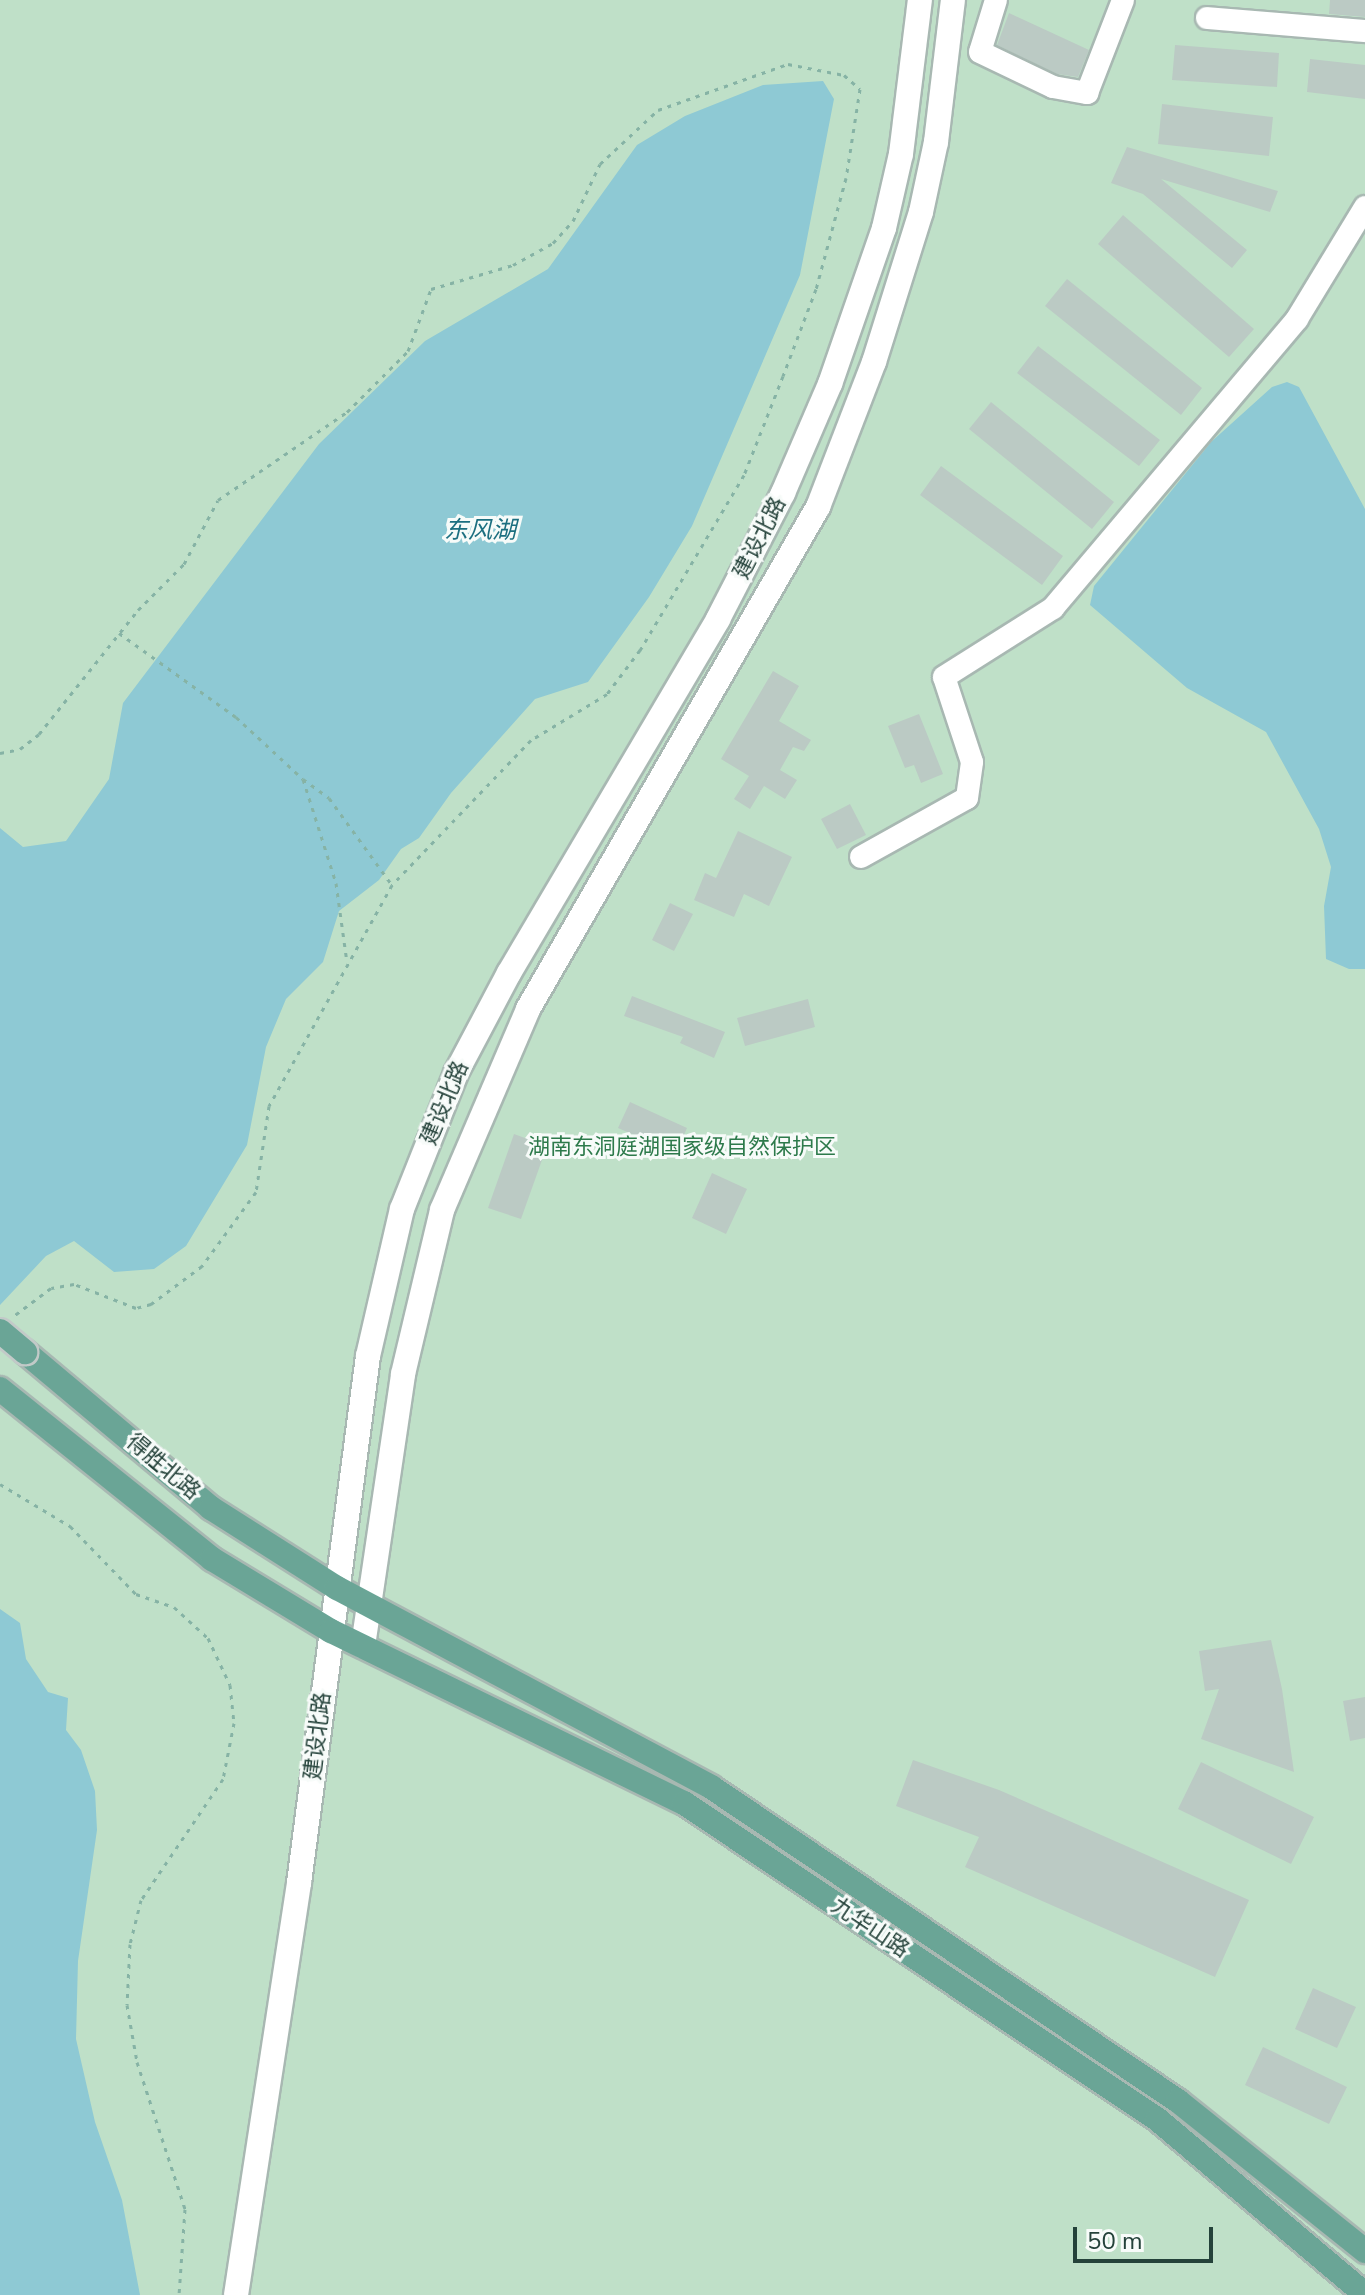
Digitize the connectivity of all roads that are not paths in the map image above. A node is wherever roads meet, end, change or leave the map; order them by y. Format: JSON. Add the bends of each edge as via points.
{"nodes":[{"id":1,"x":920,"y":0,"type":"edge"},
{"id":2,"x":953,"y":0,"type":"edge"},
{"id":3,"x":996,"y":0,"type":"edge"},
{"id":4,"x":1123,"y":0,"type":"edge"},
{"id":5,"x":1207,"y":18,"type":"dead end"},
{"id":6,"x":1365,"y":31,"type":"edge"},
{"id":7,"x":1365,"y":207,"type":"edge"},
{"id":8,"x":861,"y":857,"type":"dead end"},
{"id":9,"x":4,"y":1327,"type":"edge"},
{"id":10,"x":0,"y":1389,"type":"edge"},
{"id":11,"x":337,"y":1588,"type":"junction"},
{"id":12,"x":368,"y":1605,"type":"junction"},
{"id":13,"x":331,"y":1631,"type":"junction"},
{"id":14,"x":363,"y":1646,"type":"junction"},
{"id":15,"x":1365,"y":2251,"type":"edge"},
{"id":16,"x":1365,"y":2294,"type":"edge"},
{"id":17,"x":236,"y":2295,"type":"edge"}],
"edges":[{"from":1,"to":11,"type":"main road","name":"建设北路","via":[[903,139],[884,228],[830,384],[789,480],[718,619],[502,986],[456,1073],[402,1209],[368,1356]]},
{"from":2,"to":12,"type":"main road","via":[[921,212],[879,348],[830,478],[528,1009],[442,1210],[403,1374]]},
{"from":3,"to":4,"type":"street","via":[[980,52],[1053,87],[1087,93]]},
{"from":5,"to":6,"type":"street"},
{"from":7,"to":8,"type":"street","via":[[1297,319],[1053,608],[944,677],[972,762],[967,798]]},
{"from":9,"to":11,"type":"main road","name":"得胜北路","bridge":true,"via":[[25,1352],[211,1508]]},
{"from":10,"to":13,"type":"main road","name":"得胜北路","via":[[212,1559]]},
{"from":11,"to":12,"type":"main road","name":"九华山路"},
{"from":11,"to":13,"type":"main road","name":"建设北路"},
{"from":12,"to":14,"type":"main road"},
{"from":12,"to":15,"type":"main road","name":"九华山路","via":[[711,1787],[1178,2101]]},
{"from":13,"to":14,"type":"main road","name":"九华山路"},
{"from":13,"to":17,"type":"main road","name":"建设北路"},
{"from":14,"to":16,"type":"main road","name":"九华山路","via":[[684,1803],[1157,2119]]}]}
